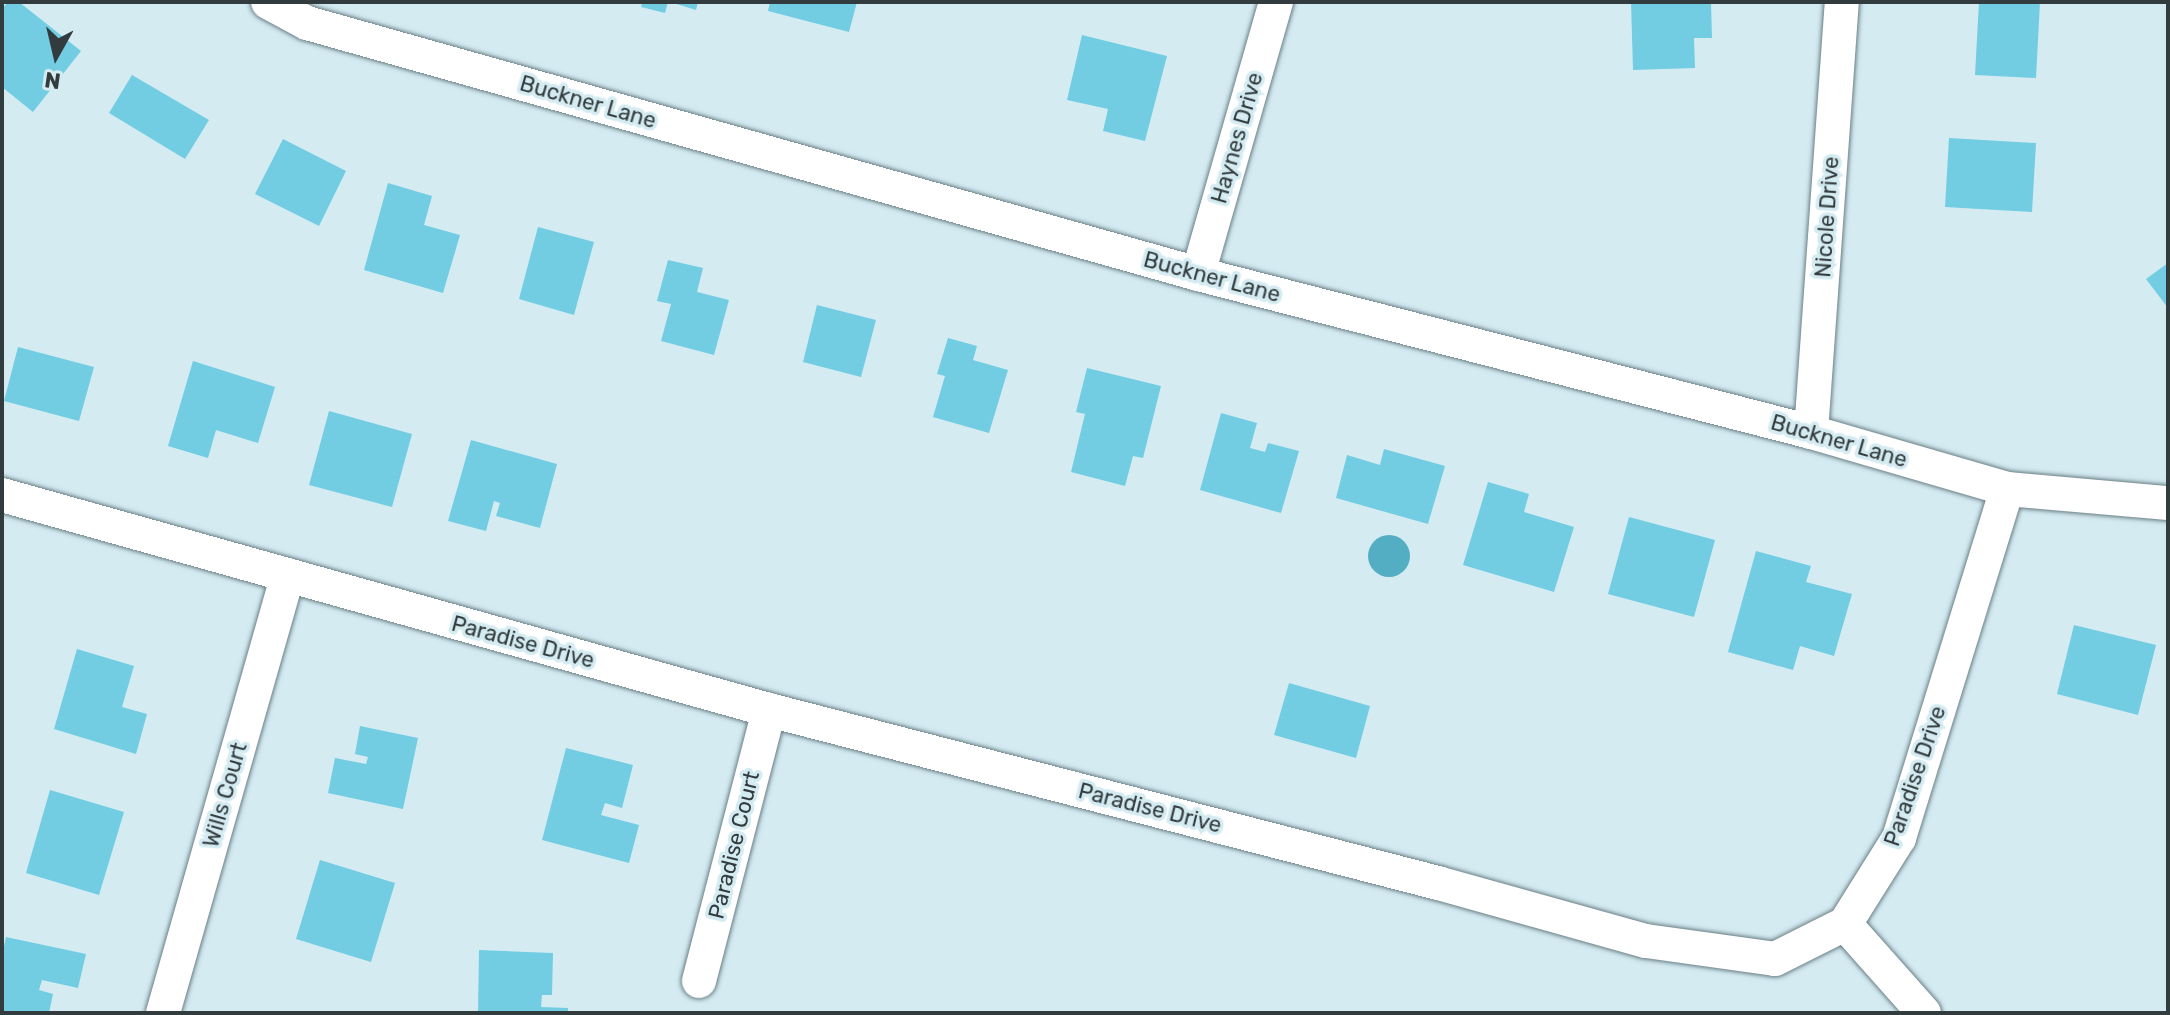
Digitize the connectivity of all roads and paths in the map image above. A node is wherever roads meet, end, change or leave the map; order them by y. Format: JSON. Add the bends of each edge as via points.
{"nodes":[{"id":1,"x":268,"y":2,"type":"edge"},
{"id":2,"x":1276,"y":2,"type":"edge"},
{"id":3,"x":1842,"y":2,"type":"edge"},
{"id":4,"x":1198,"y":274,"type":"junction"},
{"id":5,"x":1811,"y":432,"type":"junction"},
{"id":6,"x":2007,"y":489,"type":"junction"},
{"id":7,"x":2,"y":495,"type":"edge"},
{"id":8,"x":2168,"y":503,"type":"edge"},
{"id":9,"x":287,"y":577,"type":"junction"},
{"id":10,"x":769,"y":710,"type":"junction"},
{"id":11,"x":1845,"y":924,"type":"junction"},
{"id":12,"x":699,"y":981,"type":"dead end"},
{"id":13,"x":163,"y":1013,"type":"edge"},
{"id":14,"x":1924,"y":1013,"type":"edge"}],
"edges":[{"from":1,"to":4,"type":"street","name":"Buckner Lane","via":[[307,23]]},
{"from":2,"to":4,"type":"street","name":"Haynes Drive"},
{"from":3,"to":5,"type":"street","name":"Nicole Drive"},
{"from":4,"to":5,"type":"street","name":"Buckner Lane"},
{"from":5,"to":6,"type":"street","name":"Buckner Lane"},
{"from":6,"to":8,"type":"street","name":"Buckner Lane"},
{"from":6,"to":11,"type":"street","name":"Paradise Drive","via":[[1899,838]]},
{"from":7,"to":9,"type":"street","name":"Paradise Drive"},
{"from":9,"to":10,"type":"street","name":"Paradise Drive"},
{"from":9,"to":13,"type":"street","name":"Wills Court"},
{"from":10,"to":11,"type":"street","name":"Paradise Drive","via":[[1646,941],[1775,959]]},
{"from":10,"to":12,"type":"street","name":"Paradise Court"},
{"from":11,"to":14,"type":"street"}]}
